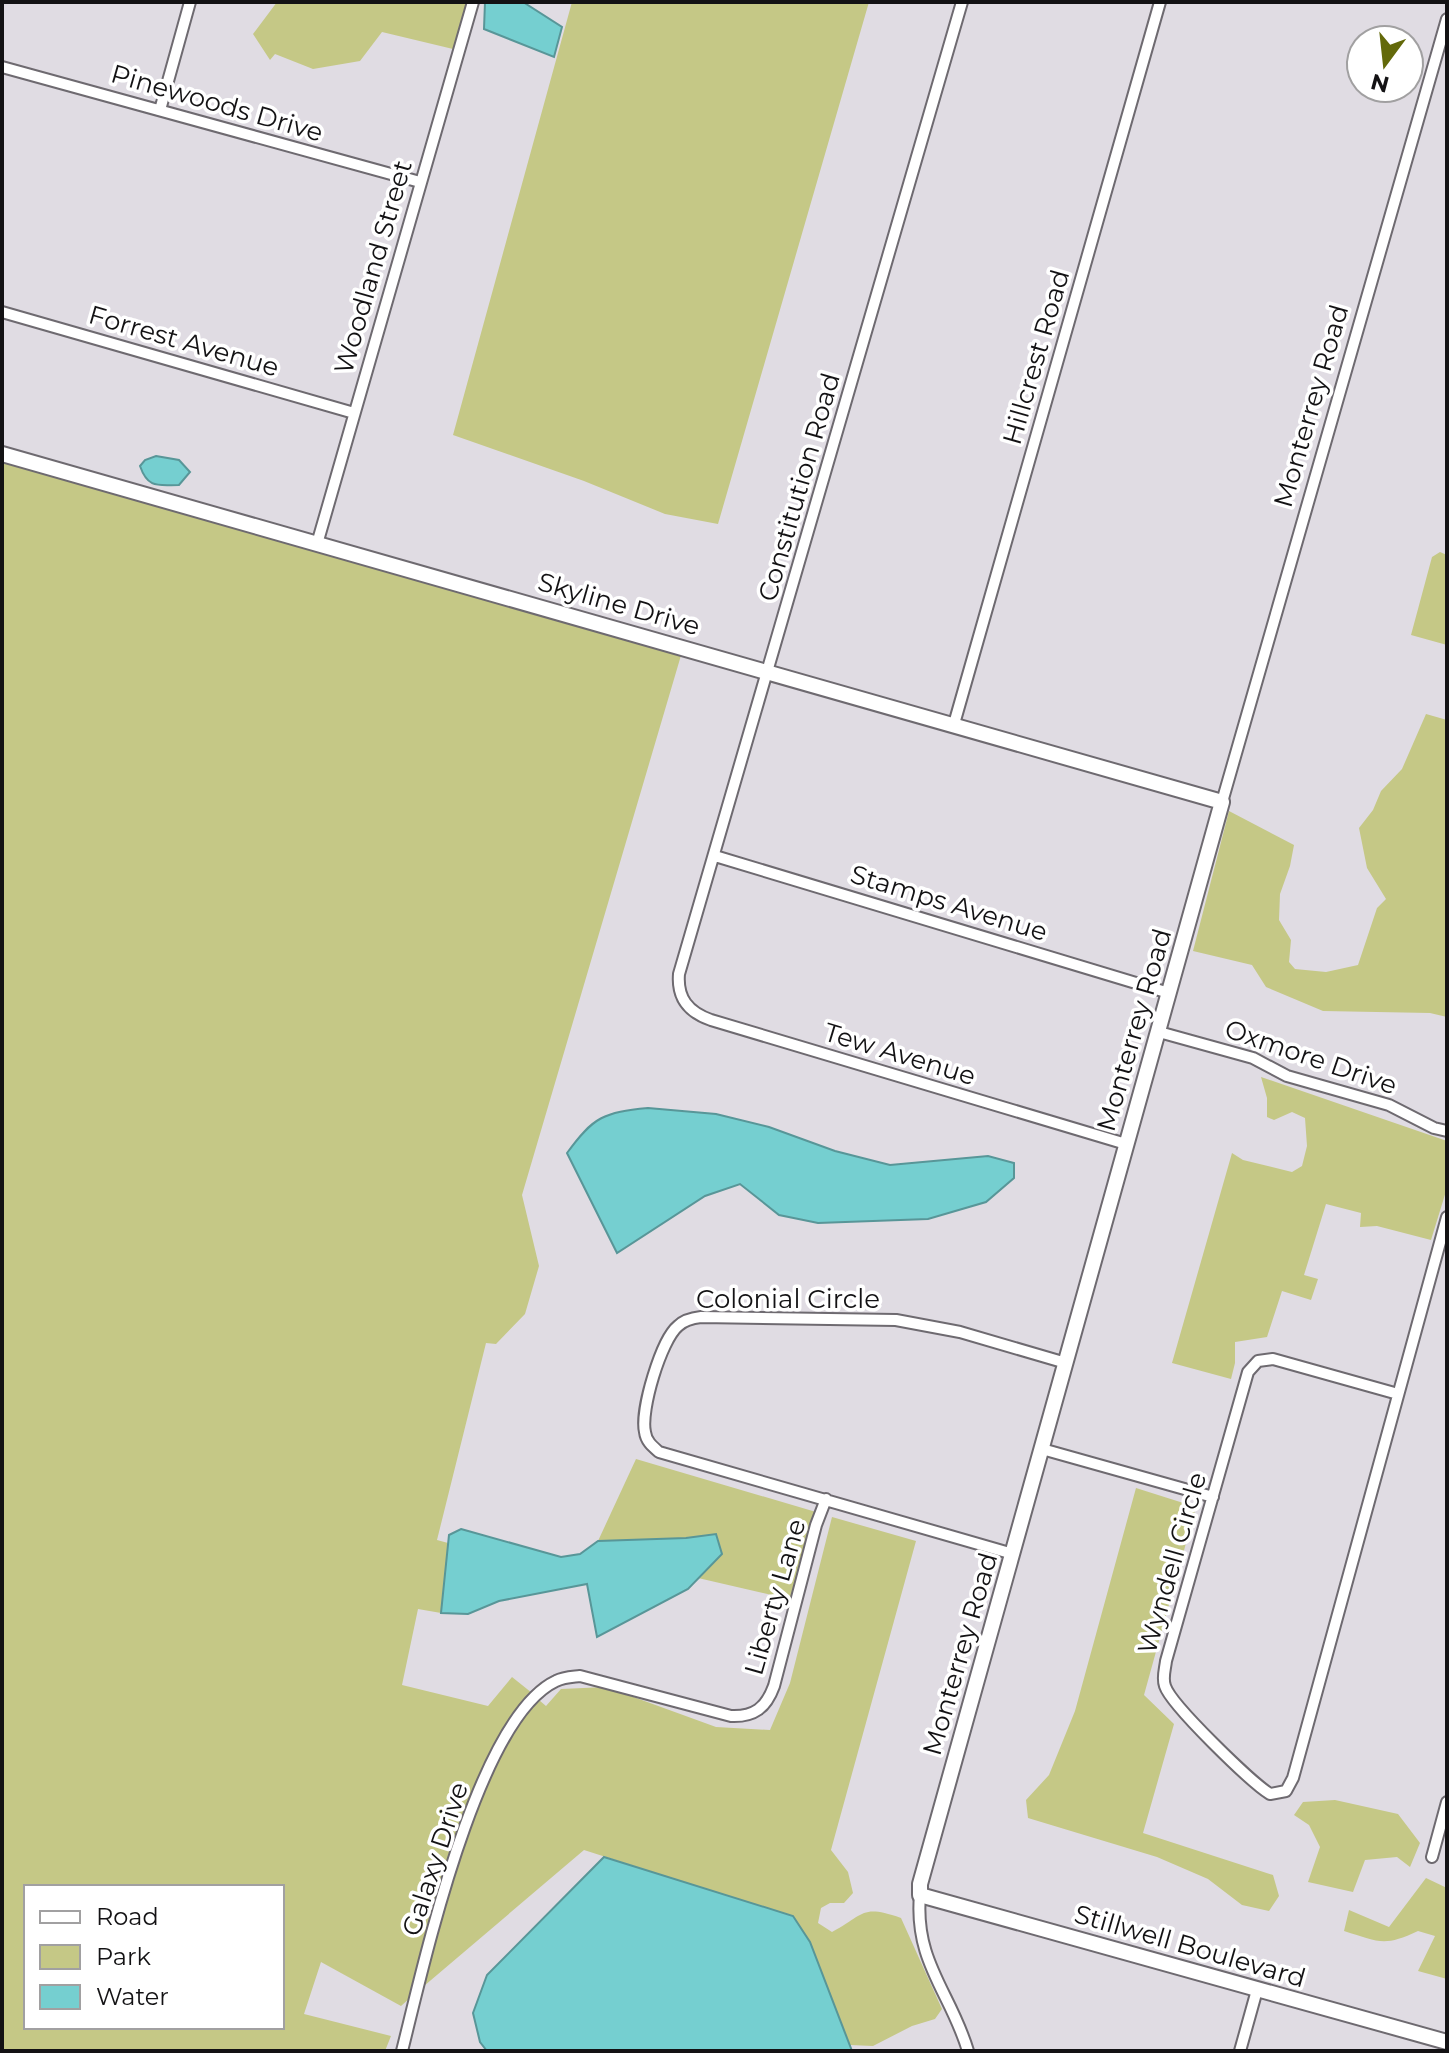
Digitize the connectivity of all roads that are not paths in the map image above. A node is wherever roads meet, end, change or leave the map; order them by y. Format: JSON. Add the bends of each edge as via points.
{"nodes":[{"id":1,"x":190,"y":2,"type":"edge"},
{"id":2,"x":473,"y":2,"type":"edge"},
{"id":3,"x":962,"y":2,"type":"edge"},
{"id":4,"x":1160,"y":2,"type":"edge"},
{"id":5,"x":1447,"y":19,"type":"edge"},
{"id":6,"x":2,"y":67,"type":"edge"},
{"id":7,"x":160,"y":110,"type":"junction"},
{"id":8,"x":420,"y":182,"type":"junction"},
{"id":9,"x":2,"y":312,"type":"edge"},
{"id":10,"x":354,"y":413,"type":"junction"},
{"id":11,"x":2,"y":454,"type":"edge"},
{"id":12,"x":317,"y":544,"type":"junction"},
{"id":13,"x":768,"y":671,"type":"junction"},
{"id":14,"x":954,"y":724,"type":"junction"},
{"id":15,"x":1222,"y":802,"type":"junction"},
{"id":16,"x":715,"y":856,"type":"junction"},
{"id":17,"x":679,"y":985,"type":"joint"},
{"id":18,"x":1169,"y":993,"type":"junction"},
{"id":19,"x":1159,"y":1032,"type":"junction"},
{"id":20,"x":1447,"y":1131,"type":"edge"},
{"id":21,"x":1126,"y":1144,"type":"junction"},
{"id":22,"x":1447,"y":1217,"type":"edge"},
{"id":23,"x":1066,"y":1363,"type":"junction"},
{"id":24,"x":1398,"y":1394,"type":"junction"},
{"id":25,"x":1042,"y":1449,"type":"junction"},
{"id":26,"x":1213,"y":1497,"type":"junction"},
{"id":27,"x":826,"y":1499,"type":"junction"},
{"id":28,"x":1013,"y":1554,"type":"junction"},
{"id":29,"x":538,"y":1694,"type":"joint"},
{"id":30,"x":1447,"y":1802,"type":"edge"},
{"id":31,"x":1432,"y":1857,"type":"dead end"},
{"id":32,"x":920,"y":1895,"type":"junction"},
{"id":33,"x":1257,"y":1990,"type":"junction"},
{"id":34,"x":1447,"y":2042,"type":"edge"},
{"id":35,"x":402,"y":2051,"type":"edge"},
{"id":36,"x":968,"y":2051,"type":"edge"},
{"id":37,"x":1240,"y":2051,"type":"edge"}],
"edges":[{"from":1,"to":7,"type":"street"},
{"from":2,"to":8,"type":"street","name":"Woodland Street"},
{"from":3,"to":13,"type":"street","name":"Constitution Road"},
{"from":4,"to":14,"type":"street","name":"Hillcrest Road"},
{"from":5,"to":15,"type":"street","name":"Monterrey Road"},
{"from":6,"to":7,"type":"street","name":"Pinewoods Drive"},
{"from":7,"to":8,"type":"street","name":"Pinewoods Drive"},
{"from":8,"to":10,"type":"street","name":"Woodland Street"},
{"from":9,"to":10,"type":"street","name":"Forrest Avenue"},
{"from":10,"to":12,"type":"street","name":"Woodland Street"},
{"from":11,"to":12,"type":"street","name":"Skyline Drive"},
{"from":12,"to":13,"type":"street","name":"Skyline Drive"},
{"from":13,"to":14,"type":"street","name":"Skyline Drive"},
{"from":13,"to":16,"type":"street","name":"Constitution Road"},
{"from":14,"to":15,"type":"street","name":"Skyline Drive"},
{"from":15,"to":18,"type":"street","name":"Monterrey Road"},
{"from":16,"to":17,"type":"street","name":"Constitution Road"},
{"from":16,"to":18,"type":"street","name":"Stamps Avenue"},
{"from":17,"to":21,"type":"street","name":"Tew Avenue","via":[[683,1002],[701,1017]]},
{"from":18,"to":19,"type":"street","name":"Monterrey Road"},
{"from":19,"to":20,"type":"street","name":"Oxmore Drive","via":[[1253,1058],[1287,1076],[1389,1105]]},
{"from":19,"to":21,"type":"street","name":"Monterrey Road"},
{"from":21,"to":23,"type":"street","name":"Monterrey Road"},
{"from":22,"to":24,"type":"street","name":"Wyndell Circle"},
{"from":23,"to":25,"type":"street","name":"Monterrey Road"},
{"from":23,"to":27,"type":"street","name":"Colonial Circle","via":[[960,1332],[896,1320],[701,1317],[680,1323],[667,1339],[649,1396],[644,1424],[651,1445],[669,1455]]},
{"from":24,"to":26,"type":"street","name":"Wyndell Circle","via":[[1273,1359],[1258,1361],[1248,1372]]},
{"from":24,"to":26,"type":"street","name":"Wyndell Circle","via":[[1293,1778],[1286,1791],[1278,1793],[1270,1794],[1254,1781],[1175,1703],[1164,1684]]},
{"from":25,"to":26,"type":"street"},
{"from":25,"to":28,"type":"street","name":"Monterrey Road"},
{"from":27,"to":28,"type":"street","name":"Colonial Circle"},
{"from":27,"to":29,"type":"street","name":"Liberty Lane","via":[[774,1686],[758,1711],[731,1716],[580,1676],[555,1681]]},
{"from":28,"to":32,"type":"street","name":"Monterrey Road"},
{"from":29,"to":35,"type":"street","name":"Galaxy Drive","via":[[515,1721],[473,1803],[431,1934]]},
{"from":30,"to":31,"type":"street"},
{"from":32,"to":33,"type":"street","name":"Stillwell Boulevard"},
{"from":32,"to":36,"type":"street","name":"Monterrey Road","via":[[922,1942]]},
{"from":33,"to":34,"type":"street","name":"Stillwell Boulevard"},
{"from":33,"to":37,"type":"street"}]}
